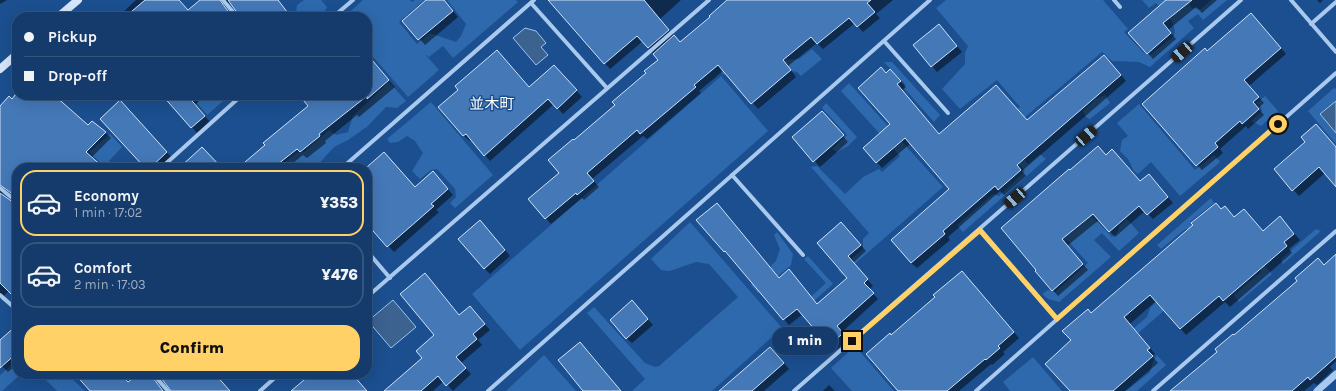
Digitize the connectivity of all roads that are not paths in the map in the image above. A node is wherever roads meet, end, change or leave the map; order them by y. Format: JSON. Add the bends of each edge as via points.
{"nodes":[{"id":1,"x":78,"y":0,"type":"edge"},
{"id":2,"x":223,"y":0,"type":"edge"},
{"id":3,"x":353,"y":0,"type":"edge"},
{"id":4,"x":709,"y":0,"type":"edge"},
{"id":5,"x":930,"y":0,"type":"edge"},
{"id":6,"x":1114,"y":0,"type":"edge"},
{"id":7,"x":1241,"y":0,"type":"edge"},
{"id":8,"x":1290,"y":0,"type":"edge"},
{"id":9,"x":533,"y":1,"type":"edge"},
{"id":10,"x":1336,"y":2,"type":"edge"},
{"id":11,"x":1120,"y":7,"type":"dead end"},
{"id":12,"x":64,"y":12,"type":"edge"},
{"id":13,"x":233,"y":12,"type":"edge"},
{"id":14,"x":339,"y":12,"type":"edge"},
{"id":15,"x":1311,"y":24,"type":"junction"},
{"id":16,"x":884,"y":41,"type":"junction"},
{"id":17,"x":1336,"y":52,"type":"edge"},
{"id":18,"x":12,"y":58,"type":"edge"},
{"id":19,"x":0,"y":69,"type":"edge"},
{"id":20,"x":1336,"y":73,"type":"edge"},
{"id":21,"x":607,"y":88,"type":"junction"},
{"id":22,"x":236,"y":100,"type":"edge"},
{"id":23,"x":948,"y":113,"type":"dead end"},
{"id":24,"x":167,"y":163,"type":"edge"},
{"id":25,"x":348,"y":163,"type":"edge"},
{"id":26,"x":732,"y":175,"type":"junction"},
{"id":27,"x":0,"y":188,"type":"edge"},
{"id":28,"x":12,"y":198,"type":"edge"},
{"id":29,"x":980,"y":230,"type":"junction"},
{"id":30,"x":1336,"y":231,"type":"edge"},
{"id":31,"x":803,"y":255,"type":"dead end"},
{"id":32,"x":372,"y":257,"type":"edge"},
{"id":33,"x":390,"y":278,"type":"junction"},
{"id":34,"x":372,"y":294,"type":"edge"},
{"id":35,"x":0,"y":295,"type":"edge"},
{"id":36,"x":12,"y":306,"type":"edge"},
{"id":37,"x":1057,"y":319,"type":"junction"},
{"id":38,"x":1336,"y":374,"type":"edge"},
{"id":39,"x":157,"y":379,"type":"edge"},
{"id":40,"x":273,"y":379,"type":"edge"},
{"id":41,"x":168,"y":391,"type":"edge"},
{"id":42,"x":260,"y":391,"type":"edge"},
{"id":43,"x":488,"y":391,"type":"edge"},
{"id":44,"x":794,"y":391,"type":"edge"},
{"id":45,"x":976,"y":391,"type":"edge"},
{"id":46,"x":1153,"y":391,"type":"edge"},
{"id":47,"x":1317,"y":391,"type":"edge"}],
"edges":[{"from":1,"to":12,"type":"main road"},
{"from":2,"to":13,"type":"street"},
{"from":3,"to":14,"type":"street"},
{"from":4,"to":21,"type":"street"},
{"from":5,"to":16,"type":"street"},
{"from":6,"to":11,"type":"street"},
{"from":7,"to":29,"type":"street"},
{"from":8,"to":15,"type":"street"},
{"from":9,"to":21,"type":"street"},
{"from":9,"to":25,"type":"street"},
{"from":10,"to":15,"type":"street"},
{"from":15,"to":17,"type":"street"},
{"from":16,"to":23,"type":"street"},
{"from":16,"to":26,"type":"street"},
{"from":18,"to":19,"type":"main road"},
{"from":20,"to":37,"type":"street"},
{"from":21,"to":33,"type":"street"},
{"from":22,"to":24,"type":"street"},
{"from":26,"to":31,"type":"street"},
{"from":26,"to":43,"type":"street"},
{"from":27,"to":28,"type":"street"},
{"from":29,"to":37,"type":"street"},
{"from":29,"to":44,"type":"street"},
{"from":30,"to":46,"type":"street"},
{"from":32,"to":33,"type":"street"},
{"from":33,"to":34,"type":"street"},
{"from":35,"to":36,"type":"street"},
{"from":37,"to":45,"type":"street"},
{"from":38,"to":47,"type":"street"},
{"from":39,"to":41,"type":"street"},
{"from":40,"to":42,"type":"street"}]}
